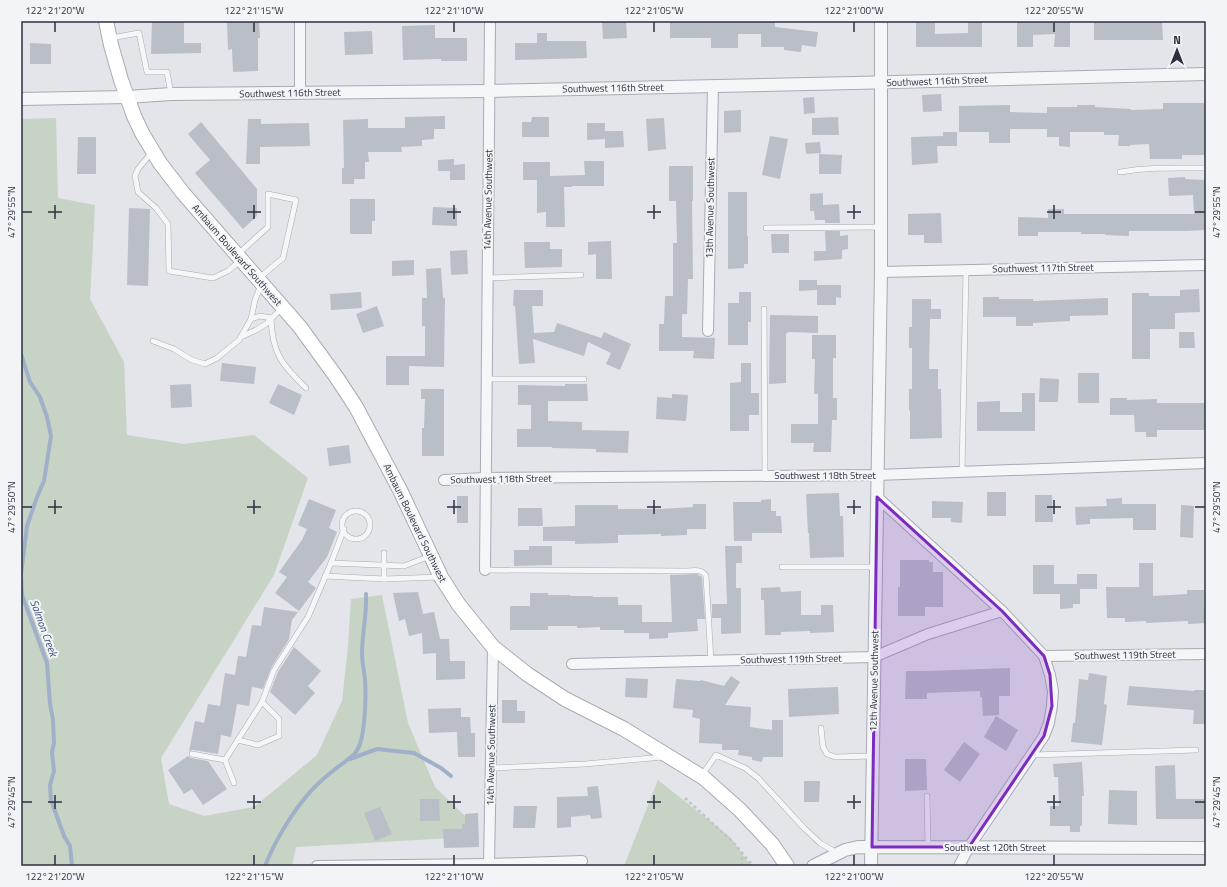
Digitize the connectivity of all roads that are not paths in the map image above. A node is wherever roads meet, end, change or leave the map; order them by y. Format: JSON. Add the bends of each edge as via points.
{"nodes":[{"id":1,"x":106,"y":21,"type":"edge"},
{"id":2,"x":300,"y":21,"type":"edge"},
{"id":3,"x":490,"y":21,"type":"edge"},
{"id":4,"x":881,"y":21,"type":"edge"},
{"id":5,"x":110,"y":38,"type":"junction"},
{"id":6,"x":1206,"y":74,"type":"edge"},
{"id":7,"x":881,"y":83,"type":"junction"},
{"id":8,"x":713,"y":86,"type":"junction"},
{"id":9,"x":490,"y":91,"type":"junction"},
{"id":10,"x":300,"y":92,"type":"junction"},
{"id":11,"x":171,"y":94,"type":"junction"},
{"id":12,"x":127,"y":97,"type":"junction"},
{"id":13,"x":21,"y":99,"type":"edge"},
{"id":14,"x":152,"y":150,"type":"junction"},
{"id":15,"x":1206,"y":168,"type":"edge"},
{"id":16,"x":1120,"y":172,"type":"dead end"},
{"id":17,"x":881,"y":227,"type":"junction"},
{"id":18,"x":766,"y":228,"type":"dead end"},
{"id":19,"x":239,"y":258,"type":"junction"},
{"id":20,"x":1206,"y":265,"type":"edge"},
{"id":21,"x":966,"y":270,"type":"junction"},
{"id":22,"x":881,"y":272,"type":"junction"},
{"id":23,"x":581,"y":275,"type":"dead end"},
{"id":24,"x":488,"y":278,"type":"junction"},
{"id":25,"x":260,"y":282,"type":"junction"},
{"id":26,"x":282,"y":307,"type":"junction"},
{"id":27,"x":764,"y":309,"type":"dead end"},
{"id":28,"x":271,"y":318,"type":"junction"},
{"id":29,"x":251,"y":319,"type":"junction"},
{"id":30,"x":708,"y":331,"type":"dead end"},
{"id":31,"x":241,"y":337,"type":"junction"},
{"id":32,"x":153,"y":342,"type":"dead end"},
{"id":33,"x":487,"y":379,"type":"junction"},
{"id":34,"x":584,"y":379,"type":"dead end"},
{"id":35,"x":306,"y":388,"type":"dead end"},
{"id":36,"x":1206,"y":463,"type":"edge"},
{"id":37,"x":962,"y":472,"type":"junction"},
{"id":38,"x":877,"y":475,"type":"junction"},
{"id":39,"x":765,"y":476,"type":"junction"},
{"id":40,"x":485,"y":478,"type":"junction"},
{"id":41,"x":444,"y":480,"type":"dead end"},
{"id":42,"x":877,"y":497,"type":"junction"},
{"id":43,"x":344,"y":529,"type":"junction"},
{"id":44,"x":384,"y":553,"type":"dead end"},
{"id":45,"x":431,"y":556,"type":"junction"},
{"id":46,"x":331,"y":563,"type":"junction"},
{"id":47,"x":384,"y":566,"type":"junction"},
{"id":48,"x":876,"y":567,"type":"junction"},
{"id":49,"x":782,"y":568,"type":"dead end"},
{"id":50,"x":485,"y":570,"type":"joint"},
{"id":51,"x":325,"y":576,"type":"junction"},
{"id":52,"x":441,"y":577,"type":"junction"},
{"id":53,"x":384,"y":579,"type":"junction"},
{"id":54,"x":1002,"y":611,"type":"junction"},
{"id":55,"x":493,"y":647,"type":"junction"},
{"id":56,"x":1206,"y":654,"type":"edge"},
{"id":57,"x":1044,"y":656,"type":"junction"},
{"id":58,"x":874,"y":657,"type":"junction"},
{"id":59,"x":711,"y":661,"type":"junction"},
{"id":60,"x":572,"y":664,"type":"dead end"},
{"id":61,"x":262,"y":702,"type":"junction"},
{"id":62,"x":821,"y":728,"type":"dead end"},
{"id":63,"x":238,"y":740,"type":"junction"},
{"id":64,"x":1196,"y":750,"type":"dead end"},
{"id":65,"x":192,"y":754,"type":"dead end"},
{"id":66,"x":1032,"y":755,"type":"junction"},
{"id":67,"x":670,"y":756,"type":"junction"},
{"id":68,"x":873,"y":756,"type":"junction"},
{"id":69,"x":225,"y":760,"type":"junction"},
{"id":70,"x":491,"y":768,"type":"junction"},
{"id":71,"x":701,"y":776,"type":"junction"},
{"id":72,"x":234,"y":783,"type":"dead end"},
{"id":73,"x":927,"y":796,"type":"dead end"},
{"id":74,"x":928,"y":846,"type":"junction"},
{"id":75,"x":872,"y":847,"type":"junction"},
{"id":76,"x":969,"y":847,"type":"junction"},
{"id":77,"x":1206,"y":848,"type":"edge"},
{"id":78,"x":838,"y":854,"type":"junction"},
{"id":79,"x":582,"y":861,"type":"dead end"},
{"id":80,"x":489,"y":864,"type":"junction"},
{"id":81,"x":317,"y":866,"type":"edge"},
{"id":82,"x":787,"y":866,"type":"edge"},
{"id":83,"x":813,"y":866,"type":"edge"},
{"id":84,"x":871,"y":866,"type":"edge"},
{"id":85,"x":959,"y":866,"type":"edge"}],
"edges":[{"from":1,"to":5,"type":"main road","name":"Ambaum Boulevard Southwest"},
{"from":2,"to":10,"type":"street"},
{"from":3,"to":9,"type":"street","name":"14th Avenue Southwest"},
{"from":4,"to":7,"type":"street","name":"12th Avenue Southwest"},
{"from":5,"to":11,"type":"lane","via":[[139,33],[147,72],[167,72]]},
{"from":5,"to":12,"type":"main road","name":"Ambaum Boulevard Southwest"},
{"from":6,"to":7,"type":"street","name":"Southwest 116th Street"},
{"from":7,"to":8,"type":"street","name":"Southwest 116th Street"},
{"from":7,"to":17,"type":"street","name":"12th Avenue Southwest"},
{"from":8,"to":9,"type":"street","name":"Southwest 116th Street"},
{"from":8,"to":30,"type":"street","name":"13th Avenue Southwest"},
{"from":9,"to":10,"type":"street","name":"Southwest 116th Street"},
{"from":9,"to":24,"type":"street","name":"14th Avenue Southwest"},
{"from":10,"to":11,"type":"street","name":"Southwest 116th Street"},
{"from":11,"to":12,"type":"street","name":"Southwest 116th Street"},
{"from":12,"to":13,"type":"street","name":"Southwest 116th Street"},
{"from":12,"to":14,"type":"main road","name":"Ambaum Boulevard Southwest","via":[[137,123]]},
{"from":14,"to":19,"type":"main road","name":"Ambaum Boulevard Southwest","via":[[183,193]]},
{"from":14,"to":19,"type":"lane","via":[[135,176],[138,192],[156,208],[168,224],[169,271],[212,278],[228,271]]},
{"from":15,"to":16,"type":"lane","via":[[1164,167]]},
{"from":17,"to":18,"type":"lane"},
{"from":17,"to":22,"type":"street","name":"12th Avenue Southwest"},
{"from":19,"to":25,"type":"main road","name":"Ambaum Boulevard Southwest"},
{"from":19,"to":25,"type":"lane","via":[[268,227],[268,194],[296,200],[284,258]]},
{"from":20,"to":21,"type":"street","name":"Southwest 117th Street"},
{"from":21,"to":22,"type":"street","name":"Southwest 117th Street"},
{"from":21,"to":37,"type":"lane"},
{"from":22,"to":38,"type":"street","name":"12th Avenue Southwest"},
{"from":23,"to":24,"type":"lane"},
{"from":24,"to":33,"type":"street","name":"14th Avenue Southwest"},
{"from":25,"to":26,"type":"main road","name":"Ambaum Boulevard Southwest"},
{"from":25,"to":29,"type":"lane"},
{"from":26,"to":28,"type":"lane"},
{"from":26,"to":45,"type":"main road","name":"Ambaum Boulevard Southwest","via":[[300,327],[356,407]]},
{"from":27,"to":39,"type":"lane"},
{"from":28,"to":29,"type":"lane","via":[[260,316]]},
{"from":28,"to":31,"type":"lane","via":[[266,324]]},
{"from":28,"to":35,"type":"lane","via":[[273,340],[279,359]]},
{"from":29,"to":31,"type":"lane"},
{"from":31,"to":32,"type":"lane","via":[[217,358],[205,364]]},
{"from":33,"to":34,"type":"lane"},
{"from":33,"to":40,"type":"street","name":"14th Avenue Southwest"},
{"from":36,"to":37,"type":"street","name":"Southwest 118th Street"},
{"from":37,"to":38,"type":"street","name":"Southwest 118th Street"},
{"from":38,"to":39,"type":"street","name":"Southwest 118th Street"},
{"from":38,"to":42,"type":"street","name":"12th Avenue Southwest"},
{"from":39,"to":40,"type":"street","name":"Southwest 118th Street"},
{"from":40,"to":41,"type":"street","name":"Southwest 118th Street"},
{"from":40,"to":50,"type":"street","name":"14th Avenue Southwest"},
{"from":42,"to":48,"type":"street","name":"12th Avenue Southwest"},
{"from":42,"to":54,"type":"street"},
{"from":43,"to":43,"type":"lane","via":[[343,521],[351,512],[360,511],[369,520],[367,533],[359,538],[350,536]]},
{"from":43,"to":46,"type":"lane"},
{"from":44,"to":47,"type":"lane"},
{"from":45,"to":47,"type":"lane","via":[[404,566]]},
{"from":45,"to":52,"type":"main road","name":"Ambaum Boulevard Southwest"},
{"from":46,"to":47,"type":"lane"},
{"from":46,"to":51,"type":"lane"},
{"from":47,"to":53,"type":"lane"},
{"from":48,"to":49,"type":"lane"},
{"from":48,"to":58,"type":"street","name":"12th Avenue Southwest"},
{"from":50,"to":59,"type":"lane","via":[[700,570],[706,576]]},
{"from":51,"to":53,"type":"lane"},
{"from":51,"to":61,"type":"lane","via":[[308,617],[274,670]]},
{"from":52,"to":53,"type":"lane"},
{"from":52,"to":55,"type":"main road","name":"Ambaum Boulevard Southwest","via":[[459,605]]},
{"from":54,"to":57,"type":"street"},
{"from":54,"to":58,"type":"street","name":"Southwest 119th Street","via":[[928,634]]},
{"from":55,"to":67,"type":"main road","name":"Ambaum Boulevard Southwest","via":[[527,674],[565,698]]},
{"from":55,"to":70,"type":"street","name":"14th Avenue Southwest"},
{"from":56,"to":57,"type":"street","name":"Southwest 119th Street"},
{"from":57,"to":66,"type":"street","via":[[1052,685],[1052,706],[1044,736]]},
{"from":58,"to":59,"type":"street","name":"Southwest 119th Street"},
{"from":58,"to":68,"type":"street","name":"12th Avenue Southwest"},
{"from":59,"to":60,"type":"street","name":"Southwest 119th Street"},
{"from":61,"to":63,"type":"lane"},
{"from":61,"to":63,"type":"lane","via":[[280,719],[279,736],[258,746]]},
{"from":62,"to":68,"type":"lane","via":[[827,754],[835,757]]},
{"from":63,"to":69,"type":"lane"},
{"from":64,"to":66,"type":"lane"},
{"from":65,"to":69,"type":"lane"},
{"from":66,"to":76,"type":"street"},
{"from":67,"to":70,"type":"lane","via":[[585,764]]},
{"from":67,"to":71,"type":"main road","name":"Ambaum Boulevard Southwest"},
{"from":68,"to":75,"type":"street","name":"12th Avenue Southwest"},
{"from":69,"to":72,"type":"lane"},
{"from":70,"to":80,"type":"street","name":"14th Avenue Southwest"},
{"from":71,"to":78,"type":"lane","via":[[716,755],[745,768],[758,778],[820,843]]},
{"from":71,"to":82,"type":"main road","name":"Ambaum Boulevard Southwest","via":[[740,810],[772,844]]},
{"from":73,"to":74,"type":"lane"},
{"from":74,"to":75,"type":"street","name":"Southwest 120th Street"},
{"from":74,"to":76,"type":"street","name":"Southwest 120th Street"},
{"from":75,"to":78,"type":"street","name":"Southwest 120th Street","via":[[858,847]]},
{"from":75,"to":84,"type":"street","name":"12th Avenue Southwest"},
{"from":76,"to":77,"type":"street","name":"Southwest 120th Street"},
{"from":76,"to":85,"type":"street"},
{"from":78,"to":83,"type":"street","name":"Southwest 120th Street"},
{"from":79,"to":80,"type":"street"},
{"from":80,"to":81,"type":"street"}]}
